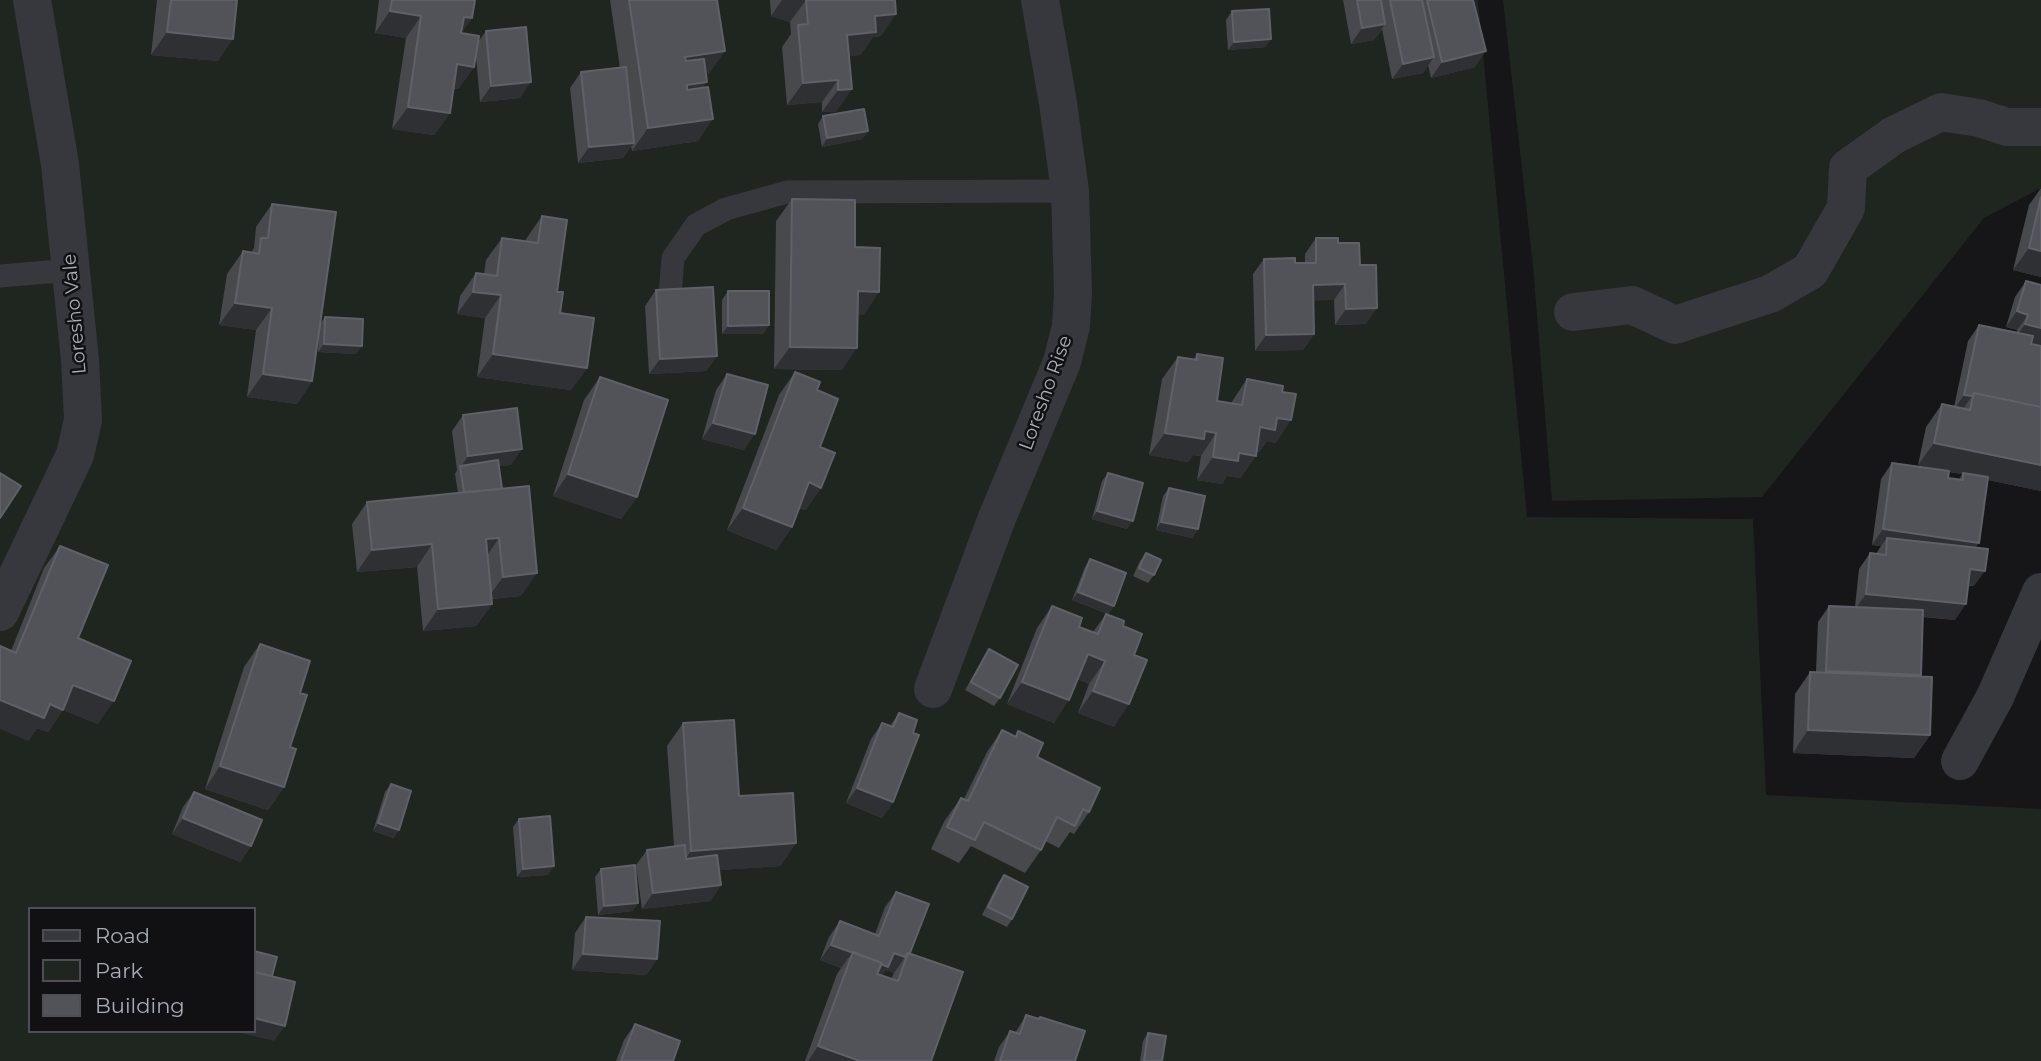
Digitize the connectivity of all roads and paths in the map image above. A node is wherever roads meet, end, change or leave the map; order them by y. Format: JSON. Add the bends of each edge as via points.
{"nodes":[{"id":1,"x":32,"y":0,"type":"edge"},
{"id":2,"x":1040,"y":0,"type":"edge"},
{"id":3,"x":2041,"y":127,"type":"edge"},
{"id":4,"x":1070,"y":191,"type":"junction"},
{"id":5,"x":71,"y":270,"type":"junction"},
{"id":6,"x":0,"y":276,"type":"edge"},
{"id":7,"x":670,"y":295,"type":"edge"},
{"id":8,"x":1573,"y":312,"type":"dead end"},
{"id":9,"x":2041,"y":592,"type":"edge"},
{"id":10,"x":0,"y":612,"type":"edge"},
{"id":11,"x":933,"y":689,"type":"dead end"},
{"id":12,"x":1960,"y":761,"type":"dead end"}],
"edges":[{"from":1,"to":5,"type":"street","name":"Loresho Vale","via":[[60,164]]},
{"from":2,"to":4,"type":"street","name":"Loresho Rise"},
{"from":3,"to":8,"type":"street","via":[[2007,127],[1941,113],[1894,135],[1848,168],[1846,208],[1810,271],[1770,294],[1675,325],[1632,305]]},
{"from":4,"to":7,"type":"lane","via":[[787,192],[726,209],[696,225],[673,258]]},
{"from":4,"to":11,"type":"street","name":"Loresho Rise","via":[[1073,293],[1062,362]]},
{"from":5,"to":6,"type":"lane"},
{"from":5,"to":10,"type":"street","name":"Loresho Vale","via":[[83,419],[75,456]]},
{"from":9,"to":12,"type":"street","via":[[1995,697]]}]}
